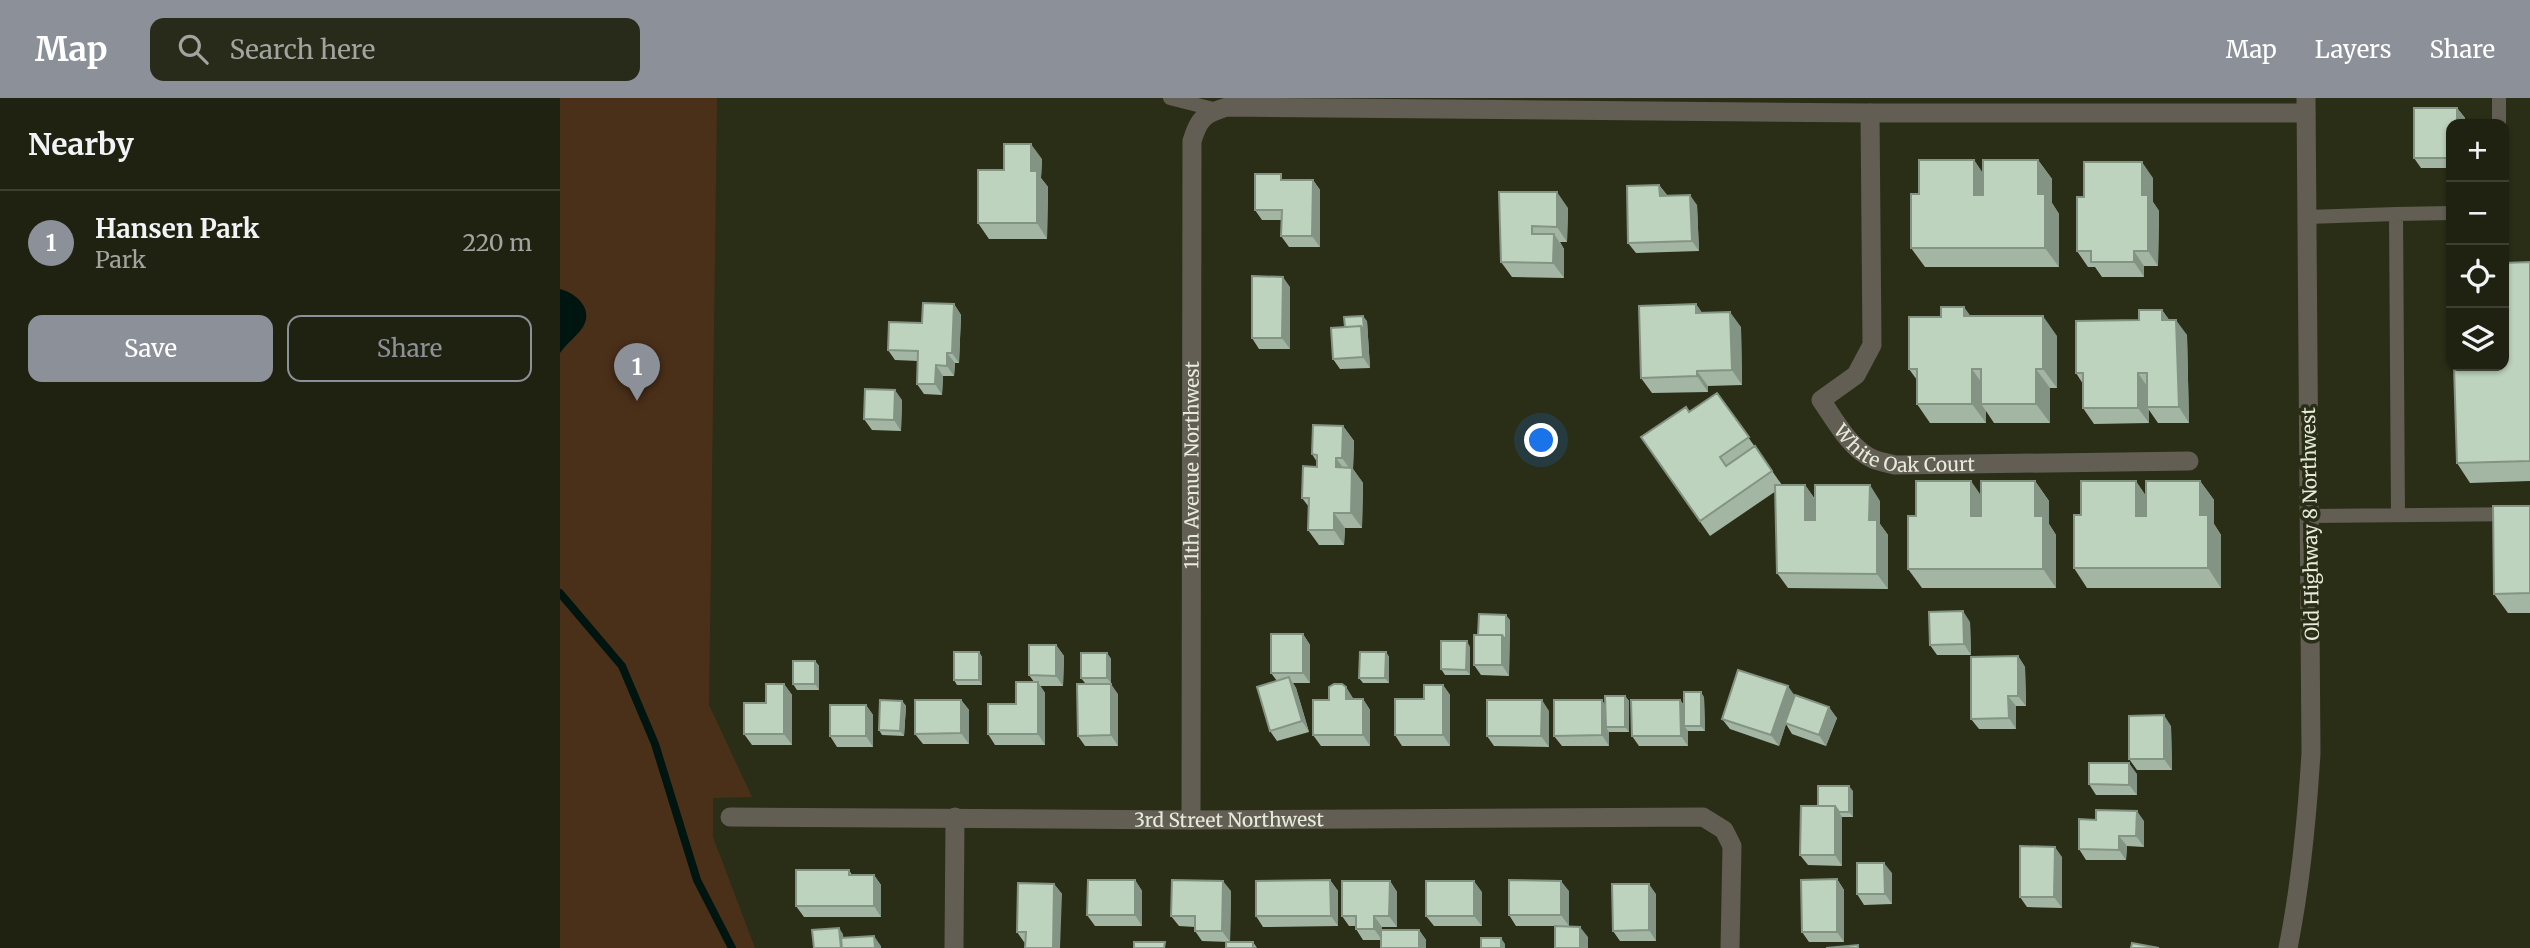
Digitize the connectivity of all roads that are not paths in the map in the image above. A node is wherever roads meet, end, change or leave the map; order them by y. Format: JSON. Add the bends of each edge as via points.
{"nodes":[{"id":1,"x":1170,"y":98,"type":"edge"},
{"id":2,"x":2499,"y":98,"type":"edge"},
{"id":3,"x":1431,"y":104,"type":"edge"},
{"id":4,"x":1911,"y":105,"type":"edge"},
{"id":5,"x":2221,"y":105,"type":"edge"},
{"id":6,"x":2306,"y":105,"type":"edge"},
{"id":7,"x":1212,"y":113,"type":"junction"},
{"id":8,"x":1870,"y":113,"type":"junction"},
{"id":9,"x":2499,"y":119,"type":"edge"},
{"id":10,"x":2446,"y":213,"type":"edge"},
{"id":11,"x":2396,"y":214,"type":"junction"},
{"id":12,"x":2307,"y":218,"type":"junction"},
{"id":13,"x":2189,"y":461,"type":"dead end"},
{"id":14,"x":2530,"y":514,"type":"edge"},
{"id":15,"x":2398,"y":515,"type":"junction"},
{"id":16,"x":2309,"y":516,"type":"junction"},
{"id":17,"x":730,"y":817,"type":"dead end"},
{"id":18,"x":955,"y":817,"type":"junction"},
{"id":19,"x":1191,"y":820,"type":"junction"},
{"id":20,"x":954,"y":948,"type":"edge"},
{"id":21,"x":1730,"y":948,"type":"edge"},
{"id":22,"x":2288,"y":948,"type":"edge"}],
"edges":[{"from":1,"to":7,"type":"lane"},
{"from":2,"to":9,"type":"lane"},
{"from":3,"to":7,"type":"street","via":[[1227,107]]},
{"from":3,"to":8,"type":"street"},
{"from":4,"to":5,"type":"street"},
{"from":4,"to":8,"type":"street"},
{"from":5,"to":6,"type":"street"},
{"from":6,"to":12,"type":"street","name":"Old Highway 8 Northwest"},
{"from":7,"to":19,"type":"street","name":"11th Avenue Northwest","via":[[1199,122],[1192,141]]},
{"from":8,"to":13,"type":"street","name":"White Oak Court","via":[[1871,345],[1856,375],[1821,400],[1844,433],[1872,459],[1895,465]]},
{"from":10,"to":11,"type":"lane"},
{"from":11,"to":12,"type":"lane"},
{"from":11,"to":15,"type":"lane"},
{"from":12,"to":16,"type":"street","name":"Old Highway 8 Northwest"},
{"from":14,"to":15,"type":"lane"},
{"from":15,"to":16,"type":"lane"},
{"from":16,"to":22,"type":"street","name":"Old Highway 8 Northwest","via":[[2311,753],[2305,841]]},
{"from":17,"to":18,"type":"street","name":"3rd Street Northwest"},
{"from":18,"to":19,"type":"street","name":"3rd Street Northwest"},
{"from":18,"to":20,"type":"street"},
{"from":19,"to":21,"type":"street","name":"3rd Street Northwest","via":[[1703,817],[1724,830],[1733,854]]}]}
